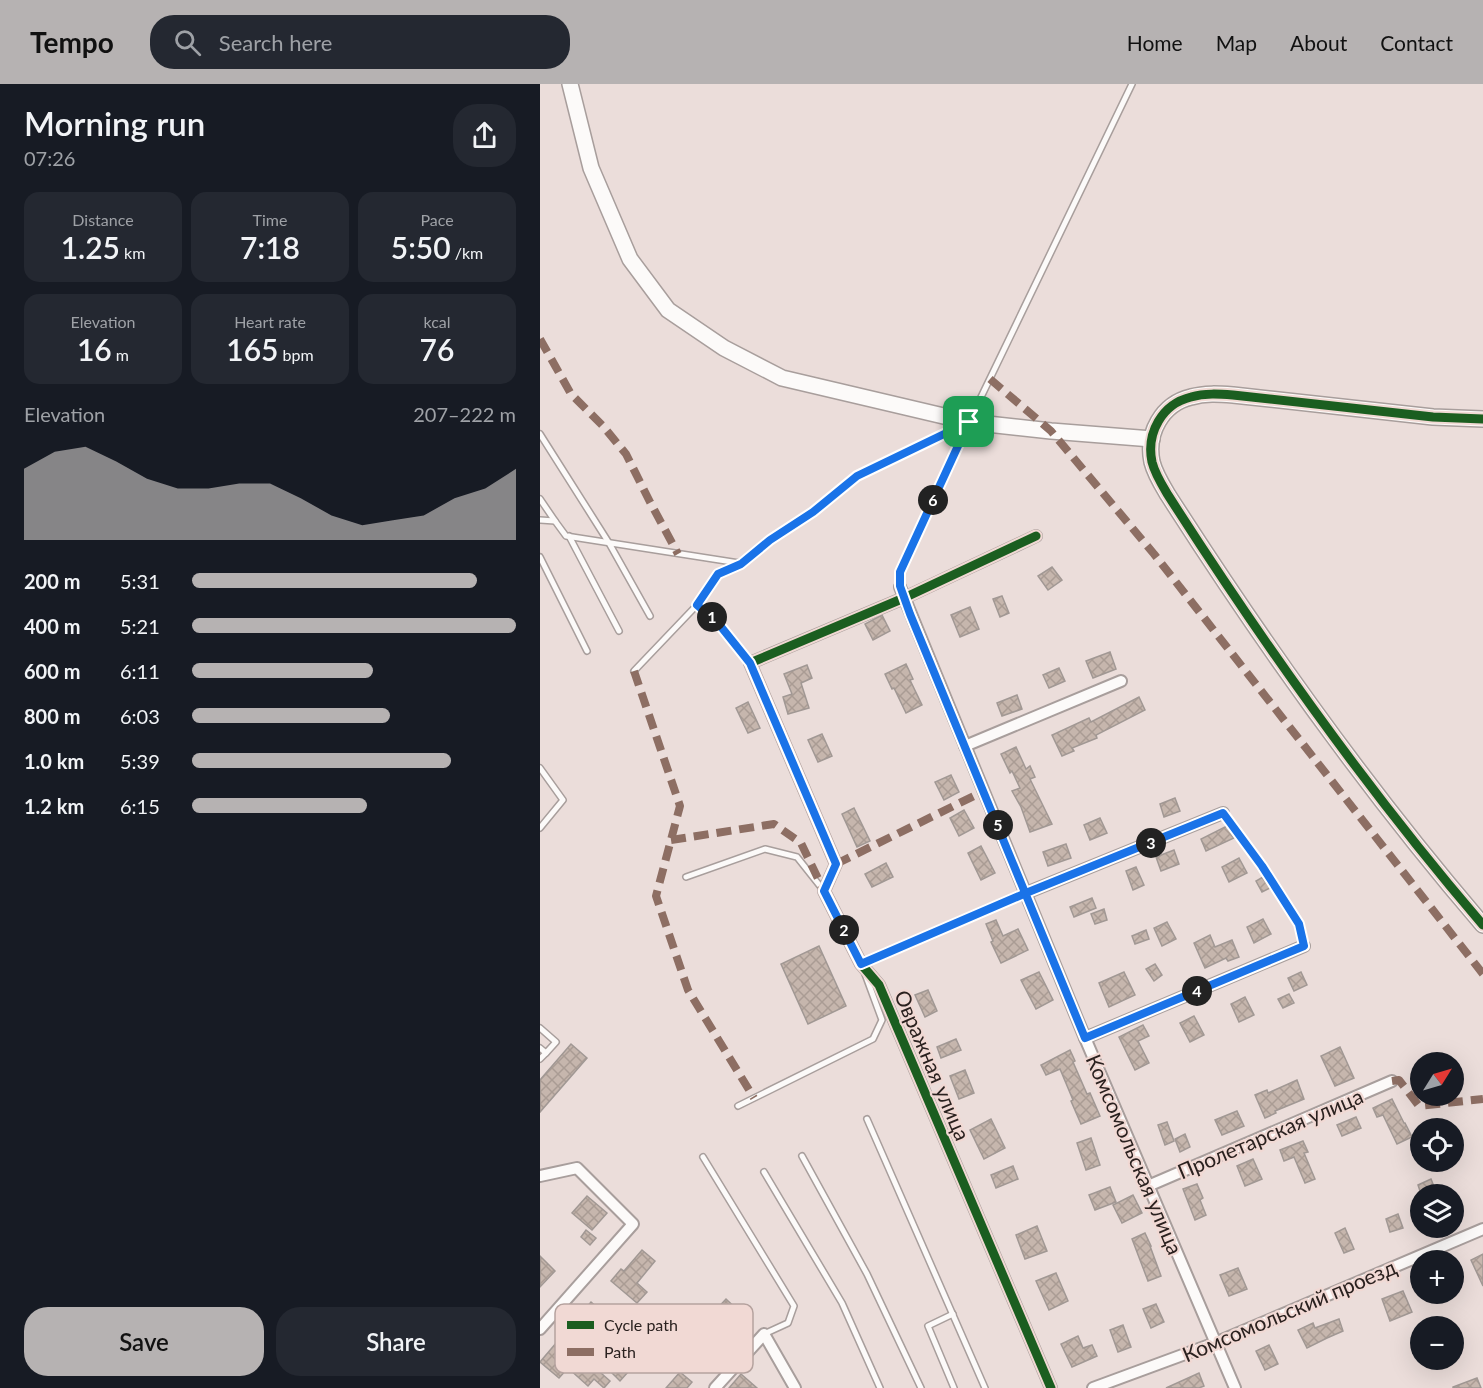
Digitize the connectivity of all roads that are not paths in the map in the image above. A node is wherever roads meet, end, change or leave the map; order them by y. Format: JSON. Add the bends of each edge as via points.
{"nodes":[{"id":1,"x":570,"y":84,"type":"edge"},
{"id":2,"x":1132,"y":84,"type":"edge"},
{"id":3,"x":1483,"y":419,"type":"edge"},
{"id":4,"x":969,"y":422,"type":"junction"},
{"id":5,"x":540,"y":434,"type":"edge"},
{"id":6,"x":1152,"y":439,"type":"junction"},
{"id":7,"x":540,"y":499,"type":"edge"},
{"id":8,"x":540,"y":520,"type":"edge"},
{"id":9,"x":555,"y":521,"type":"junction"},
{"id":10,"x":569,"y":536,"type":"junction"},
{"id":11,"x":1036,"y":536,"type":"dead end"},
{"id":12,"x":609,"y":543,"type":"junction"},
{"id":13,"x":540,"y":557,"type":"edge"},
{"id":14,"x":741,"y":564,"type":"junction"},
{"id":15,"x":900,"y":586,"type":"joint"},
{"id":16,"x":904,"y":598,"type":"junction"},
{"id":17,"x":697,"y":605,"type":"junction"},
{"id":18,"x":650,"y":616,"type":"dead end"},
{"id":19,"x":619,"y":631,"type":"dead end"},
{"id":20,"x":587,"y":651,"type":"dead end"},
{"id":21,"x":750,"y":663,"type":"junction"},
{"id":22,"x":634,"y":671,"type":"dead end"},
{"id":23,"x":1121,"y":681,"type":"dead end"},
{"id":24,"x":965,"y":746,"type":"junction"},
{"id":25,"x":540,"y":768,"type":"edge"},
{"id":26,"x":1223,"y":813,"type":"joint"},
{"id":27,"x":540,"y":828,"type":"edge"},
{"id":28,"x":686,"y":877,"type":"dead end"},
{"id":29,"x":824,"y":891,"type":"junction"},
{"id":30,"x":1026,"y":893,"type":"junction"},
{"id":31,"x":1483,"y":925,"type":"edge"},
{"id":32,"x":1304,"y":946,"type":"joint"},
{"id":33,"x":861,"y":964,"type":"junction"},
{"id":34,"x":540,"y":1028,"type":"edge"},
{"id":35,"x":1085,"y":1038,"type":"junction"},
{"id":36,"x":540,"y":1047,"type":"edge"},
{"id":37,"x":546,"y":1053,"type":"junction"},
{"id":38,"x":540,"y":1059,"type":"edge"},
{"id":39,"x":1392,"y":1081,"type":"dead end"},
{"id":40,"x":738,"y":1106,"type":"dead end"},
{"id":41,"x":867,"y":1119,"type":"dead end"},
{"id":42,"x":802,"y":1156,"type":"dead end"},
{"id":43,"x":703,"y":1157,"type":"dead end"},
{"id":44,"x":764,"y":1172,"type":"dead end"},
{"id":45,"x":540,"y":1176,"type":"edge"},
{"id":46,"x":1148,"y":1186,"type":"junction"},
{"id":47,"x":1483,"y":1229,"type":"edge"},
{"id":48,"x":562,"y":1304,"type":"edge"},
{"id":49,"x":555,"y":1312,"type":"edge"},
{"id":50,"x":953,"y":1314,"type":"junction"},
{"id":51,"x":540,"y":1329,"type":"edge"},
{"id":52,"x":764,"y":1334,"type":"junction"},
{"id":53,"x":1215,"y":1343,"type":"junction"},
{"id":54,"x":753,"y":1346,"type":"edge"},
{"id":55,"x":729,"y":1373,"type":"edge"},
{"id":56,"x":715,"y":1388,"type":"edge"},
{"id":57,"x":795,"y":1388,"type":"edge"},
{"id":58,"x":880,"y":1388,"type":"edge"},
{"id":59,"x":921,"y":1388,"type":"edge"},
{"id":60,"x":954,"y":1388,"type":"edge"},
{"id":61,"x":985,"y":1388,"type":"edge"},
{"id":62,"x":1051,"y":1388,"type":"edge"},
{"id":63,"x":1093,"y":1388,"type":"edge"},
{"id":64,"x":1235,"y":1388,"type":"edge"}],
"edges":[{"from":1,"to":4,"type":"street","via":[[591,168],[630,259],[668,310],[724,348],[782,378]]},
{"from":2,"to":4,"type":"lane"},
{"from":3,"to":6,"type":"street","via":[[1209,394],[1192,396],[1171,406],[1160,418]]},
{"from":4,"to":6,"type":"street"},
{"from":4,"to":14,"type":"lane","via":[[857,476]]},
{"from":4,"to":15,"type":"lane","via":[[900,572]]},
{"from":5,"to":12,"type":"lane"},
{"from":6,"to":31,"type":"street","via":[[1152,462],[1159,480],[1246,614],[1370,786]]},
{"from":7,"to":9,"type":"lane"},
{"from":8,"to":9,"type":"lane"},
{"from":9,"to":10,"type":"lane"},
{"from":10,"to":12,"type":"lane"},
{"from":10,"to":19,"type":"lane"},
{"from":11,"to":16,"type":"street"},
{"from":12,"to":14,"type":"lane"},
{"from":12,"to":18,"type":"lane"},
{"from":13,"to":20,"type":"lane"},
{"from":14,"to":17,"type":"lane","via":[[718,574]]},
{"from":15,"to":16,"type":"street","name":"Комсомольская улица"},
{"from":16,"to":21,"type":"street"},
{"from":16,"to":24,"type":"street","name":"Комсомольская улица"},
{"from":17,"to":21,"type":"lane","via":[[718,623]]},
{"from":17,"to":22,"type":"lane"},
{"from":21,"to":29,"type":"street","via":[[836,864]]},
{"from":23,"to":24,"type":"street"},
{"from":24,"to":30,"type":"street","name":"Комсомольская улица"},
{"from":25,"to":27,"type":"lane","via":[[563,800]]},
{"from":26,"to":30,"type":"street"},
{"from":26,"to":32,"type":"lane","via":[[1299,924]]},
{"from":28,"to":29,"type":"lane","via":[[765,849],[797,857]]},
{"from":29,"to":33,"type":"street","name":"Овражная улица"},
{"from":30,"to":33,"type":"lane"},
{"from":30,"to":35,"type":"street","name":"Комсомольская улица"},
{"from":32,"to":35,"type":"street"},
{"from":33,"to":40,"type":"lane","via":[[882,1020],[873,1039]]},
{"from":33,"to":62,"type":"street","name":"Овражная улица","via":[[884,996]]},
{"from":34,"to":37,"type":"lane","via":[[556,1042]]},
{"from":35,"to":46,"type":"street","name":"Комсомольская улица"},
{"from":36,"to":37,"type":"lane"},
{"from":37,"to":38,"type":"lane"},
{"from":39,"to":46,"type":"street","name":"Пролетарская улица"},
{"from":41,"to":50,"type":"lane"},
{"from":42,"to":59,"type":"lane","via":[[867,1274]]},
{"from":43,"to":52,"type":"lane","via":[[794,1306],[788,1323]]},
{"from":44,"to":58,"type":"lane","via":[[842,1303]]},
{"from":45,"to":48,"type":"street","via":[[577,1168],[633,1224]]},
{"from":46,"to":53,"type":"street","name":"Комсомольская улица"},
{"from":47,"to":53,"type":"street","name":"Комсомольский проезд"},
{"from":49,"to":51,"type":"street"},
{"from":50,"to":60,"type":"lane","via":[[928,1326]]},
{"from":50,"to":61,"type":"lane"},
{"from":52,"to":54,"type":"street"},
{"from":52,"to":57,"type":"street"},
{"from":53,"to":63,"type":"street","name":"Комсомольский проезд"},
{"from":53,"to":64,"type":"street","name":"Комсомольская улица"},
{"from":55,"to":56,"type":"street"}]}
